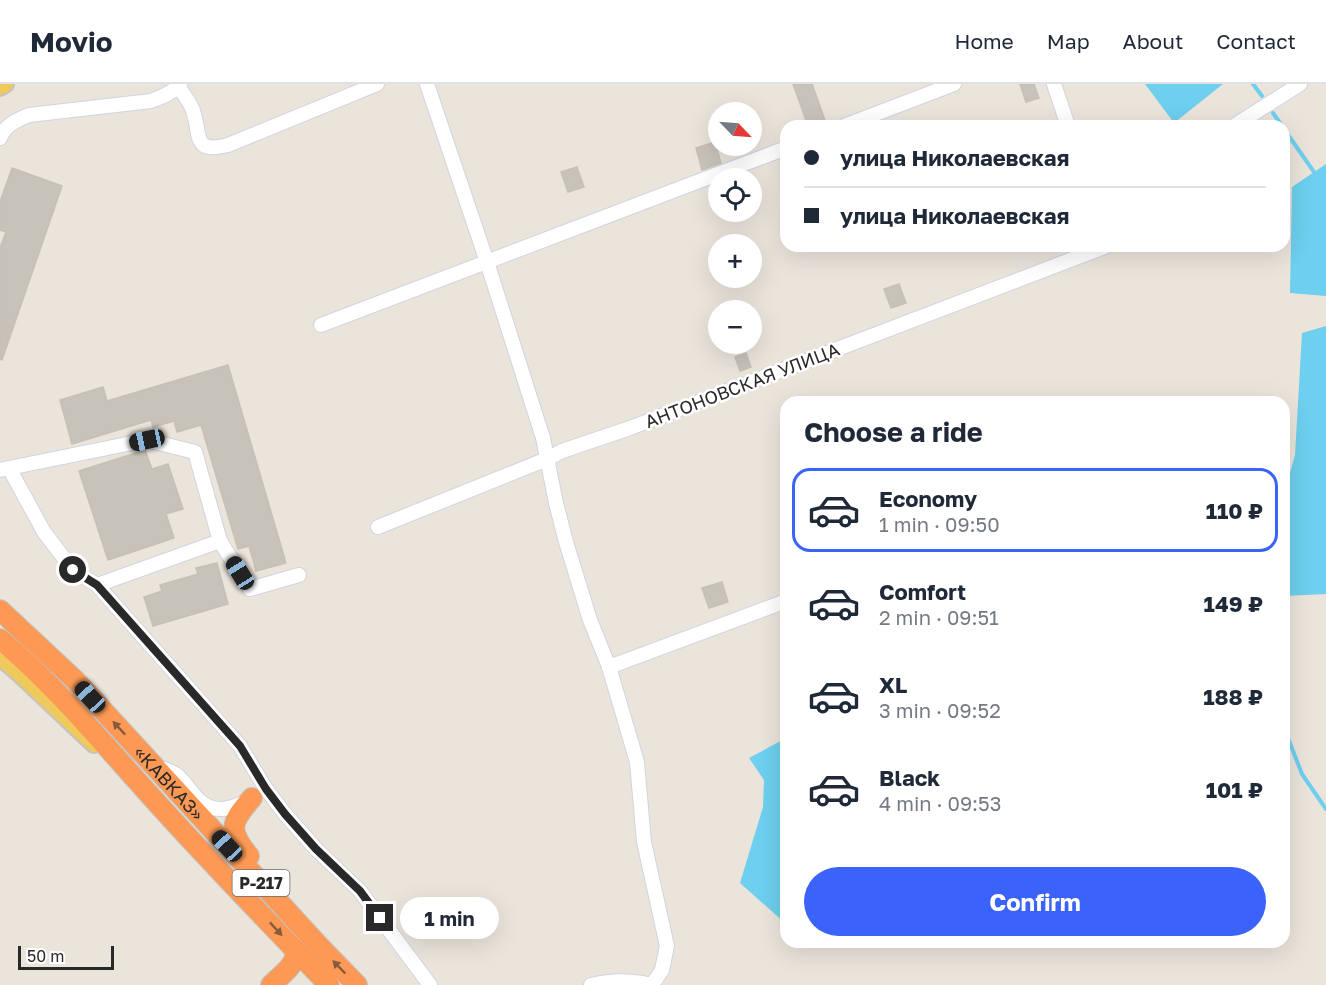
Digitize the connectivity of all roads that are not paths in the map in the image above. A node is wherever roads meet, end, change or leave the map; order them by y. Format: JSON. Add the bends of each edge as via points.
{"nodes":[{"id":1,"x":5,"y":84,"type":"edge"},
{"id":2,"x":377,"y":84,"type":"edge"},
{"id":3,"x":427,"y":84,"type":"edge"},
{"id":4,"x":954,"y":84,"type":"edge"},
{"id":5,"x":1054,"y":84,"type":"edge"},
{"id":6,"x":1300,"y":84,"type":"edge"},
{"id":7,"x":176,"y":85,"type":"edge"},
{"id":8,"x":0,"y":87,"type":"edge"},
{"id":9,"x":860,"y":120,"type":"edge"},
{"id":10,"x":1066,"y":120,"type":"edge"},
{"id":11,"x":1243,"y":120,"type":"edge"},
{"id":12,"x":0,"y":123,"type":"edge"},
{"id":13,"x":0,"y":138,"type":"edge"},
{"id":14,"x":780,"y":150,"type":"edge"},
{"id":15,"x":1091,"y":252,"type":"edge"},
{"id":16,"x":487,"y":262,"type":"junction"},
{"id":17,"x":321,"y":325,"type":"dead end"},
{"id":18,"x":547,"y":459,"type":"junction"},
{"id":19,"x":4,"y":469,"type":"edge"},
{"id":20,"x":378,"y":527,"type":"dead end"},
{"id":21,"x":220,"y":541,"type":"junction"},
{"id":22,"x":298,"y":575,"type":"dead end"},
{"id":23,"x":97,"y":585,"type":"junction"},
{"id":24,"x":780,"y":603,"type":"edge"},
{"id":25,"x":0,"y":610,"type":"edge"},
{"id":26,"x":0,"y":639,"type":"edge"},
{"id":27,"x":0,"y":657,"type":"edge"},
{"id":28,"x":609,"y":667,"type":"junction"},
{"id":29,"x":154,"y":765,"type":"junction"},
{"id":30,"x":259,"y":794,"type":"junction"},
{"id":31,"x":158,"y":804,"type":"junction"},
{"id":32,"x":297,"y":923,"type":"junction"},
{"id":33,"x":299,"y":959,"type":"junction"},
{"id":34,"x":271,"y":985,"type":"edge"},
{"id":35,"x":329,"y":985,"type":"edge"},
{"id":36,"x":357,"y":985,"type":"edge"},
{"id":37,"x":430,"y":985,"type":"edge"},
{"id":38,"x":591,"y":985,"type":"edge"},
{"id":39,"x":652,"y":985,"type":"edge"}],
"edges":[{"from":1,"to":8,"type":"main road"},
{"from":2,"to":7,"type":"street","via":[[215,148],[199,140],[192,108]]},
{"from":3,"to":16,"type":"street"},
{"from":4,"to":9,"type":"street"},
{"from":5,"to":10,"type":"street"},
{"from":6,"to":11,"type":"street"},
{"from":7,"to":12,"type":"street","via":[[144,93],[32,106]]},
{"from":7,"to":13,"type":"street","via":[[151,101],[29,115],[3,130]]},
{"from":14,"to":16,"type":"street"},
{"from":15,"to":18,"type":"street","name":"АНТОНОВСКАЯ УЛИЦА"},
{"from":16,"to":17,"type":"street"},
{"from":16,"to":18,"type":"street"},
{"from":18,"to":20,"type":"street","name":"АНТОНОВСКАЯ УЛИЦА"},
{"from":18,"to":28,"type":"street","via":[[566,542]]},
{"from":19,"to":21,"type":"street","via":[[147,440],[195,452]]},
{"from":19,"to":23,"type":"street","via":[[73,570]]},
{"from":21,"to":22,"type":"street","via":[[250,589]]},
{"from":21,"to":23,"type":"street"},
{"from":23,"to":30,"type":"street","via":[[240,746]]},
{"from":24,"to":28,"type":"street"},
{"from":29,"to":25,"type":"highway","name":"«КАВКАЗ»","number":"Р-217","one_way":true,"via":[[75,680]]},
{"from":26,"to":31,"type":"highway","name":"«КАВКАЗ»","number":"Р-217","via":[[61,696]]},
{"from":27,"to":31,"type":"main road"},
{"from":28,"to":39,"type":"street","via":[[637,762],[644,842],[667,946],[663,970]]},
{"from":29,"to":30,"type":"street","via":[[177,774],[210,807],[235,807]]},
{"from":29,"to":32,"type":"highway","name":"«КАВКАЗ»","number":"Р-217"},
{"from":30,"to":32,"type":"highway","via":[[239,812],[234,835],[293,908]]},
{"from":30,"to":37,"type":"street","via":[[285,814],[360,891]]},
{"from":31,"to":33,"type":"highway","name":"«КАВКАЗ»","number":"Р-217","one_way":true},
{"from":36,"to":32,"type":"highway","name":"«КАВКАЗ»","number":"Р-217","one_way":true},
{"from":33,"to":34,"type":"highway"},
{"from":33,"to":35,"type":"highway","name":"«КАВКАЗ»","number":"Р-217"},
{"from":38,"to":39,"type":"street","via":[[621,981]]}]}
